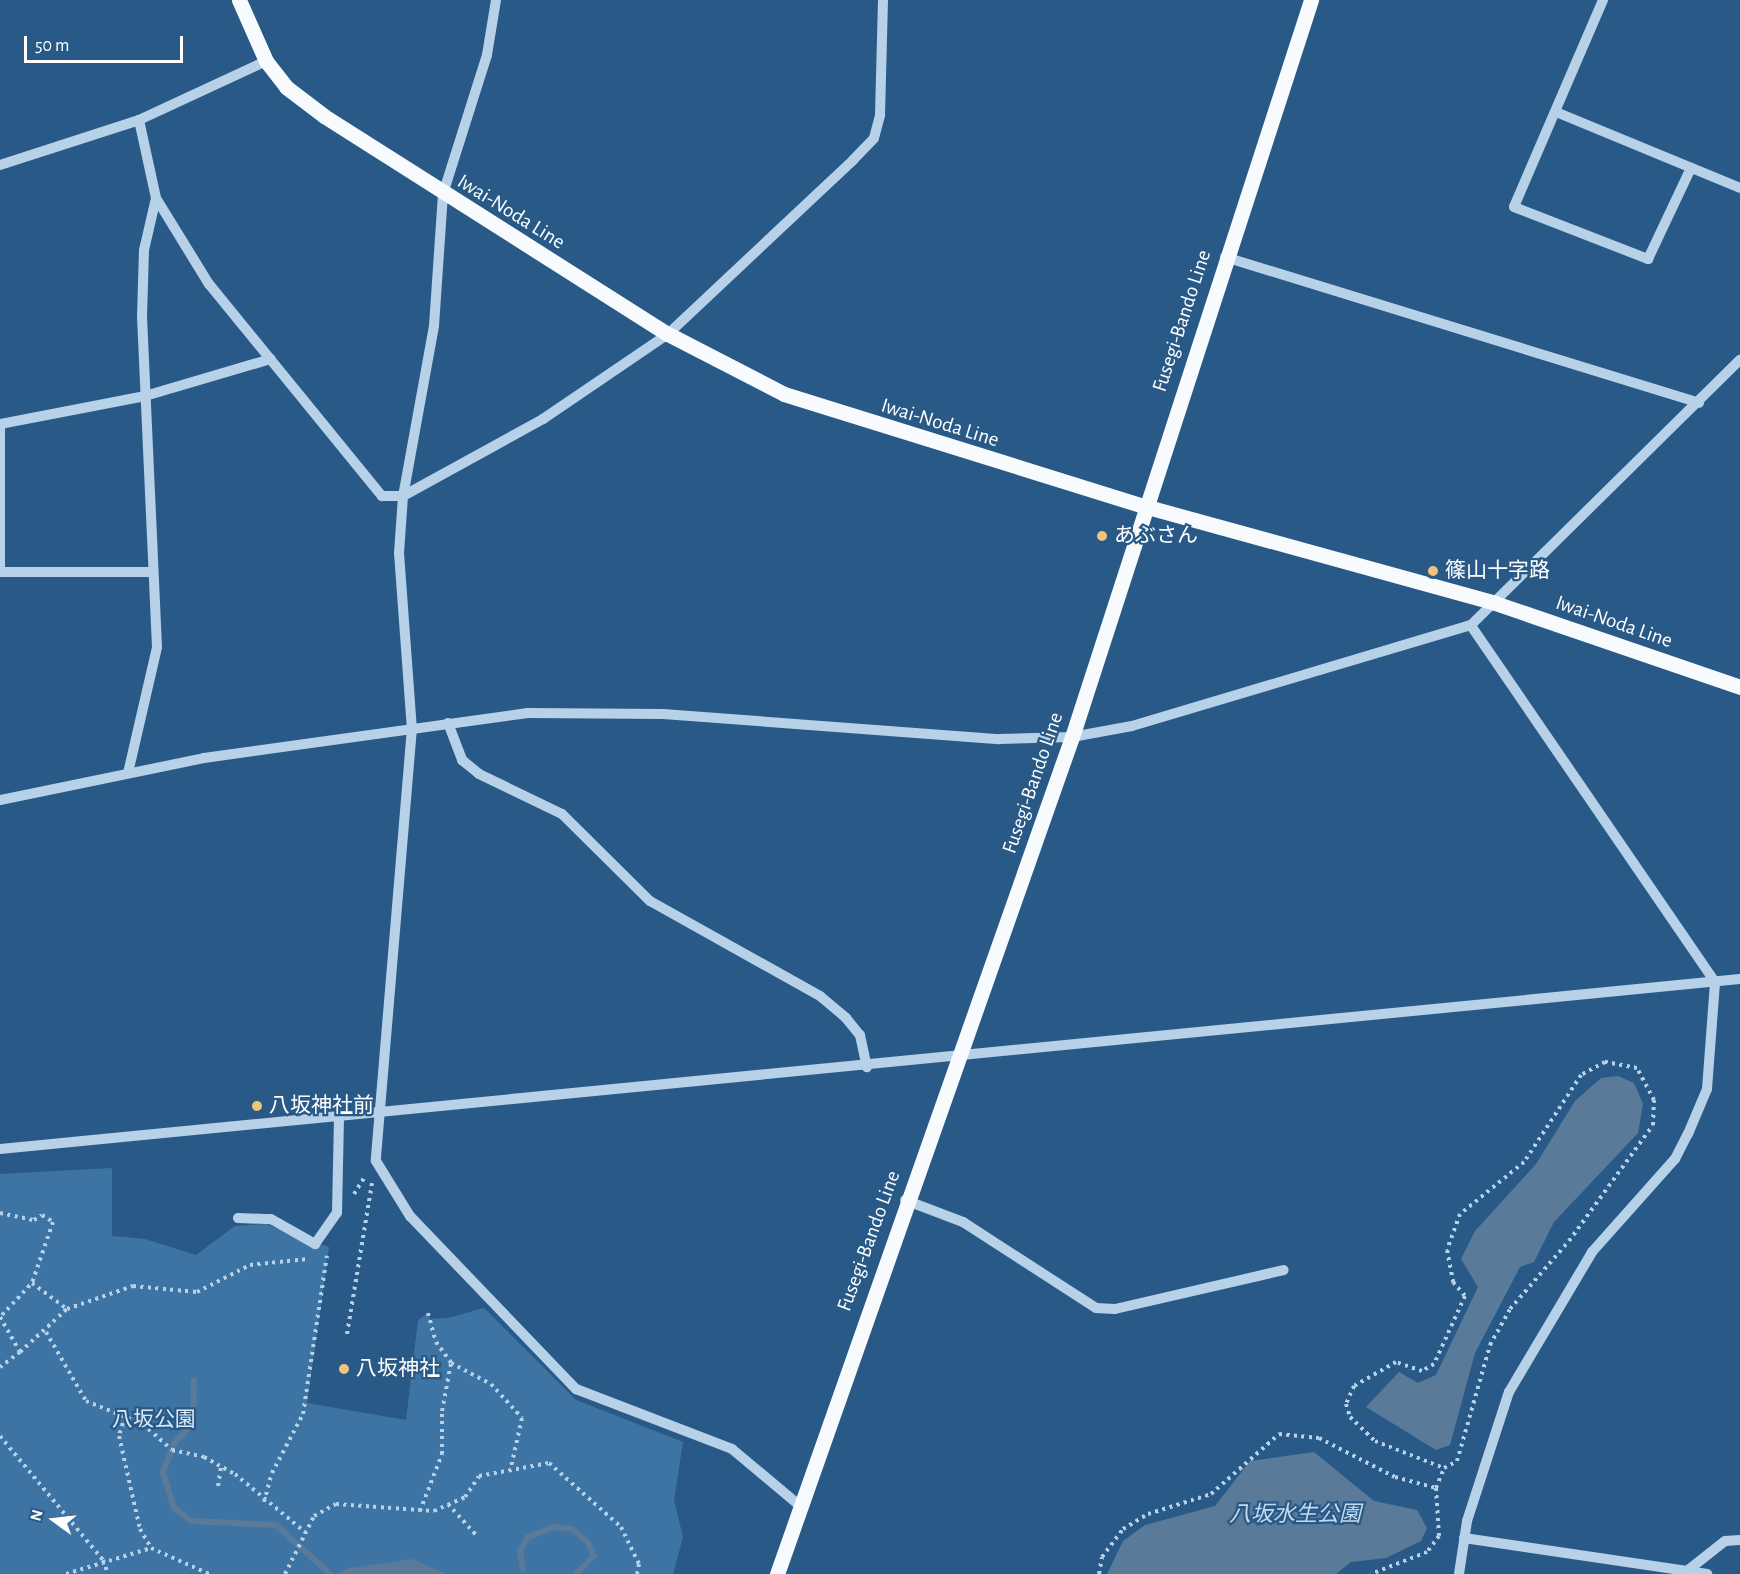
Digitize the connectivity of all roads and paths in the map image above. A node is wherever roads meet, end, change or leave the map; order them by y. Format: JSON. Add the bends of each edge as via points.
{"nodes":[{"id":1,"x":239,"y":0,"type":"edge"},
{"id":2,"x":496,"y":0,"type":"edge"},
{"id":3,"x":883,"y":0,"type":"edge"},
{"id":4,"x":1311,"y":0,"type":"edge"},
{"id":5,"x":1603,"y":0,"type":"edge"},
{"id":6,"x":266,"y":61,"type":"junction"},
{"id":7,"x":1556,"y":112,"type":"junction"},
{"id":8,"x":140,"y":120,"type":"junction"},
{"id":9,"x":1,"y":163,"type":"edge"},
{"id":10,"x":1691,"y":168,"type":"junction"},
{"id":11,"x":1740,"y":188,"type":"edge"},
{"id":12,"x":443,"y":194,"type":"junction"},
{"id":13,"x":156,"y":198,"type":"junction"},
{"id":14,"x":1225,"y":257,"type":"junction"},
{"id":15,"x":668,"y":334,"type":"junction"},
{"id":16,"x":272,"y":359,"type":"junction"},
{"id":17,"x":1740,"y":360,"type":"edge"},
{"id":18,"x":145,"y":396,"type":"junction"},
{"id":19,"x":1699,"y":403,"type":"junction"},
{"id":20,"x":403,"y":496,"type":"junction"},
{"id":21,"x":1144,"y":506,"type":"junction"},
{"id":22,"x":152,"y":572,"type":"junction"},
{"id":23,"x":1495,"y":603,"type":"junction"},
{"id":24,"x":1471,"y":625,"type":"junction"},
{"id":25,"x":1740,"y":687,"type":"edge"},
{"id":26,"x":448,"y":723,"type":"junction"},
{"id":27,"x":412,"y":728,"type":"junction"},
{"id":28,"x":1072,"y":737,"type":"junction"},
{"id":29,"x":128,"y":774,"type":"junction"},
{"id":30,"x":0,"y":800,"type":"edge"},
{"id":31,"x":1740,"y":979,"type":"edge"},
{"id":32,"x":1715,"y":982,"type":"junction"},
{"id":33,"x":959,"y":1057,"type":"junction"},
{"id":34,"x":867,"y":1066,"type":"junction"},
{"id":35,"x":379,"y":1113,"type":"junction"},
{"id":36,"x":339,"y":1117,"type":"junction"},
{"id":37,"x":0,"y":1149,"type":"edge"},
{"id":38,"x":376,"y":1161,"type":"junction"},
{"id":39,"x":905,"y":1200,"type":"junction"},
{"id":40,"x":0,"y":1213,"type":"edge"},
{"id":41,"x":238,"y":1218,"type":"dead end"},
{"id":42,"x":1284,"y":1270,"type":"dead end"},
{"id":43,"x":32,"y":1283,"type":"junction"},
{"id":44,"x":67,"y":1309,"type":"junction"},
{"id":45,"x":428,"y":1313,"type":"dead end"},
{"id":46,"x":1,"y":1316,"type":"edge"},
{"id":47,"x":46,"y":1332,"type":"junction"},
{"id":48,"x":347,"y":1334,"type":"dead end"},
{"id":49,"x":20,"y":1352,"type":"junction"},
{"id":50,"x":451,"y":1364,"type":"junction"},
{"id":51,"x":0,"y":1366,"type":"edge"},
{"id":52,"x":126,"y":1416,"type":"junction"},
{"id":53,"x":0,"y":1436,"type":"edge"},
{"id":54,"x":220,"y":1467,"type":"junction"},
{"id":55,"x":511,"y":1467,"type":"junction"},
{"id":56,"x":1444,"y":1468,"type":"junction"},
{"id":57,"x":218,"y":1486,"type":"dead end"},
{"id":58,"x":1436,"y":1488,"type":"junction"},
{"id":59,"x":264,"y":1502,"type":"junction"},
{"id":60,"x":448,"y":1504,"type":"junction"},
{"id":61,"x":799,"y":1505,"type":"junction"},
{"id":62,"x":420,"y":1511,"type":"junction"},
{"id":63,"x":306,"y":1533,"type":"junction"},
{"id":64,"x":476,"y":1535,"type":"dead end"},
{"id":65,"x":1464,"y":1538,"type":"junction"},
{"id":66,"x":1740,"y":1539,"type":"edge"},
{"id":67,"x":151,"y":1548,"type":"junction"},
{"id":68,"x":103,"y":1560,"type":"junction"},
{"id":69,"x":1687,"y":1571,"type":"junction"},
{"id":70,"x":66,"y":1574,"type":"edge"},
{"id":71,"x":108,"y":1574,"type":"edge"},
{"id":72,"x":209,"y":1574,"type":"edge"},
{"id":73,"x":285,"y":1574,"type":"edge"},
{"id":74,"x":637,"y":1574,"type":"edge"},
{"id":75,"x":777,"y":1574,"type":"edge"},
{"id":76,"x":1099,"y":1574,"type":"edge"},
{"id":77,"x":1371,"y":1574,"type":"edge"},
{"id":78,"x":1459,"y":1574,"type":"edge"},
{"id":79,"x":1707,"y":1574,"type":"edge"}],
"edges":[{"from":1,"to":6,"type":"main road","name":"Iwai-Noda Line"},
{"from":2,"to":12,"type":"street","via":[[487,56]]},
{"from":3,"to":15,"type":"street","via":[[883,87],[874,138]]},
{"from":4,"to":14,"type":"main road","name":"Fusegi-Bando Line"},
{"from":5,"to":7,"type":"street"},
{"from":6,"to":8,"type":"street"},
{"from":6,"to":12,"type":"main road","name":"Iwai-Noda Line","via":[[286,87],[324,116]]},
{"from":7,"to":10,"type":"street"},
{"from":7,"to":10,"type":"street","via":[[1514,207],[1648,259]]},
{"from":8,"to":9,"type":"street"},
{"from":8,"to":13,"type":"street"},
{"from":10,"to":11,"type":"street"},
{"from":12,"to":15,"type":"main road","name":"Iwai-Noda Line"},
{"from":12,"to":20,"type":"street","via":[[434,326]]},
{"from":13,"to":16,"type":"street","via":[[209,284]]},
{"from":13,"to":18,"type":"street","via":[[144,250]]},
{"from":14,"to":19,"type":"street"},
{"from":14,"to":21,"type":"main road","name":"Fusegi-Bando Line"},
{"from":15,"to":20,"type":"street","via":[[543,418]]},
{"from":15,"to":21,"type":"main road","name":"Iwai-Noda Line","via":[[784,394],[841,415]]},
{"from":16,"to":18,"type":"street"},
{"from":16,"to":20,"type":"street","via":[[382,496]]},
{"from":17,"to":19,"type":"street"},
{"from":18,"to":22,"type":"street"},
{"from":18,"to":22,"type":"street","via":[[0,424],[0,572]]},
{"from":19,"to":23,"type":"street"},
{"from":20,"to":27,"type":"street","via":[[399,553]]},
{"from":21,"to":23,"type":"main road","name":"Iwai-Noda Line"},
{"from":21,"to":28,"type":"main road","name":"Fusegi-Bando Line"},
{"from":22,"to":29,"type":"street","via":[[157,647]]},
{"from":23,"to":24,"type":"street"},
{"from":23,"to":25,"type":"main road","name":"Iwai-Noda Line"},
{"from":24,"to":28,"type":"street","via":[[1397,643],[1211,705]]},
{"from":24,"to":32,"type":"street"},
{"from":26,"to":27,"type":"street"},
{"from":26,"to":28,"type":"street","via":[[593,711],[999,739]]},
{"from":26,"to":34,"type":"street","via":[[454,744],[471,767],[562,814],[650,902],[820,996],[860,1035]]},
{"from":27,"to":29,"type":"street"},
{"from":27,"to":35,"type":"street"},
{"from":28,"to":33,"type":"main road","name":"Fusegi-Bando Line"},
{"from":29,"to":30,"type":"street"},
{"from":31,"to":32,"type":"street"},
{"from":32,"to":33,"type":"street"},
{"from":32,"to":65,"type":"street","via":[[1707,1089],[1688,1134],[1675,1159],[1592,1252],[1509,1392]]},
{"from":33,"to":34,"type":"street"},
{"from":33,"to":39,"type":"main road","name":"Fusegi-Bando Line"},
{"from":34,"to":35,"type":"street"},
{"from":35,"to":36,"type":"street"},
{"from":35,"to":38,"type":"street"},
{"from":36,"to":37,"type":"street"},
{"from":36,"to":41,"type":"street","via":[[337,1213],[315,1244],[271,1219]]},
{"from":38,"to":48,"type":"path"},
{"from":38,"to":61,"type":"street","via":[[410,1216],[576,1389],[732,1449]]},
{"from":39,"to":42,"type":"street","via":[[963,1222],[1096,1308],[1115,1310]]},
{"from":39,"to":61,"type":"main road","name":"Fusegi-Bando Line"},
{"from":40,"to":43,"type":"path","via":[[34,1220],[42,1215],[52,1222]]},
{"from":43,"to":44,"type":"path"},
{"from":43,"to":46,"type":"path"},
{"from":44,"to":47,"type":"path"},
{"from":44,"to":59,"type":"path","via":[[133,1286],[197,1292],[250,1265],[326,1258],[303,1414],[272,1473]]},
{"from":45,"to":50,"type":"path","via":[[436,1342]]},
{"from":46,"to":49,"type":"path"},
{"from":47,"to":49,"type":"path"},
{"from":47,"to":52,"type":"path","via":[[86,1401]]},
{"from":49,"to":51,"type":"path"},
{"from":50,"to":55,"type":"path","via":[[491,1384],[522,1418]]},
{"from":50,"to":62,"type":"path","via":[[441,1411],[442,1454]]},
{"from":52,"to":54,"type":"path","via":[[143,1424],[159,1443]]},
{"from":52,"to":67,"type":"path","via":[[119,1436],[124,1474]]},
{"from":53,"to":68,"type":"path"},
{"from":54,"to":57,"type":"path"},
{"from":54,"to":59,"type":"path"},
{"from":55,"to":60,"type":"path","via":[[479,1476],[465,1497]]},
{"from":55,"to":74,"type":"path","via":[[549,1463],[596,1499],[621,1527],[639,1564]]},
{"from":56,"to":56,"type":"path","via":[[1457,1461],[1490,1345],[1510,1309],[1569,1241],[1653,1125],[1654,1100],[1637,1068],[1605,1062],[1581,1075],[1524,1162],[1460,1214],[1447,1250],[1453,1282],[1465,1296],[1434,1364],[1422,1371],[1396,1362],[1354,1386],[1346,1404],[1350,1418],[1375,1441]]},
{"from":56,"to":58,"type":"path"},
{"from":58,"to":76,"type":"path","via":[[1395,1477],[1319,1437],[1279,1434],[1211,1494],[1148,1514],[1122,1529],[1102,1557]]},
{"from":58,"to":77,"type":"path","via":[[1439,1536],[1427,1552]]},
{"from":59,"to":63,"type":"path"},
{"from":60,"to":62,"type":"path"},
{"from":60,"to":64,"type":"path"},
{"from":61,"to":75,"type":"main road","name":"Fusegi-Bando Line"},
{"from":62,"to":63,"type":"path","via":[[336,1504],[314,1516]]},
{"from":63,"to":73,"type":"path"},
{"from":65,"to":69,"type":"street"},
{"from":65,"to":78,"type":"street"},
{"from":66,"to":69,"type":"street","via":[[1725,1542]]},
{"from":67,"to":68,"type":"path"},
{"from":67,"to":72,"type":"path"},
{"from":68,"to":70,"type":"path"},
{"from":68,"to":71,"type":"path"},
{"from":69,"to":79,"type":"street"}]}
